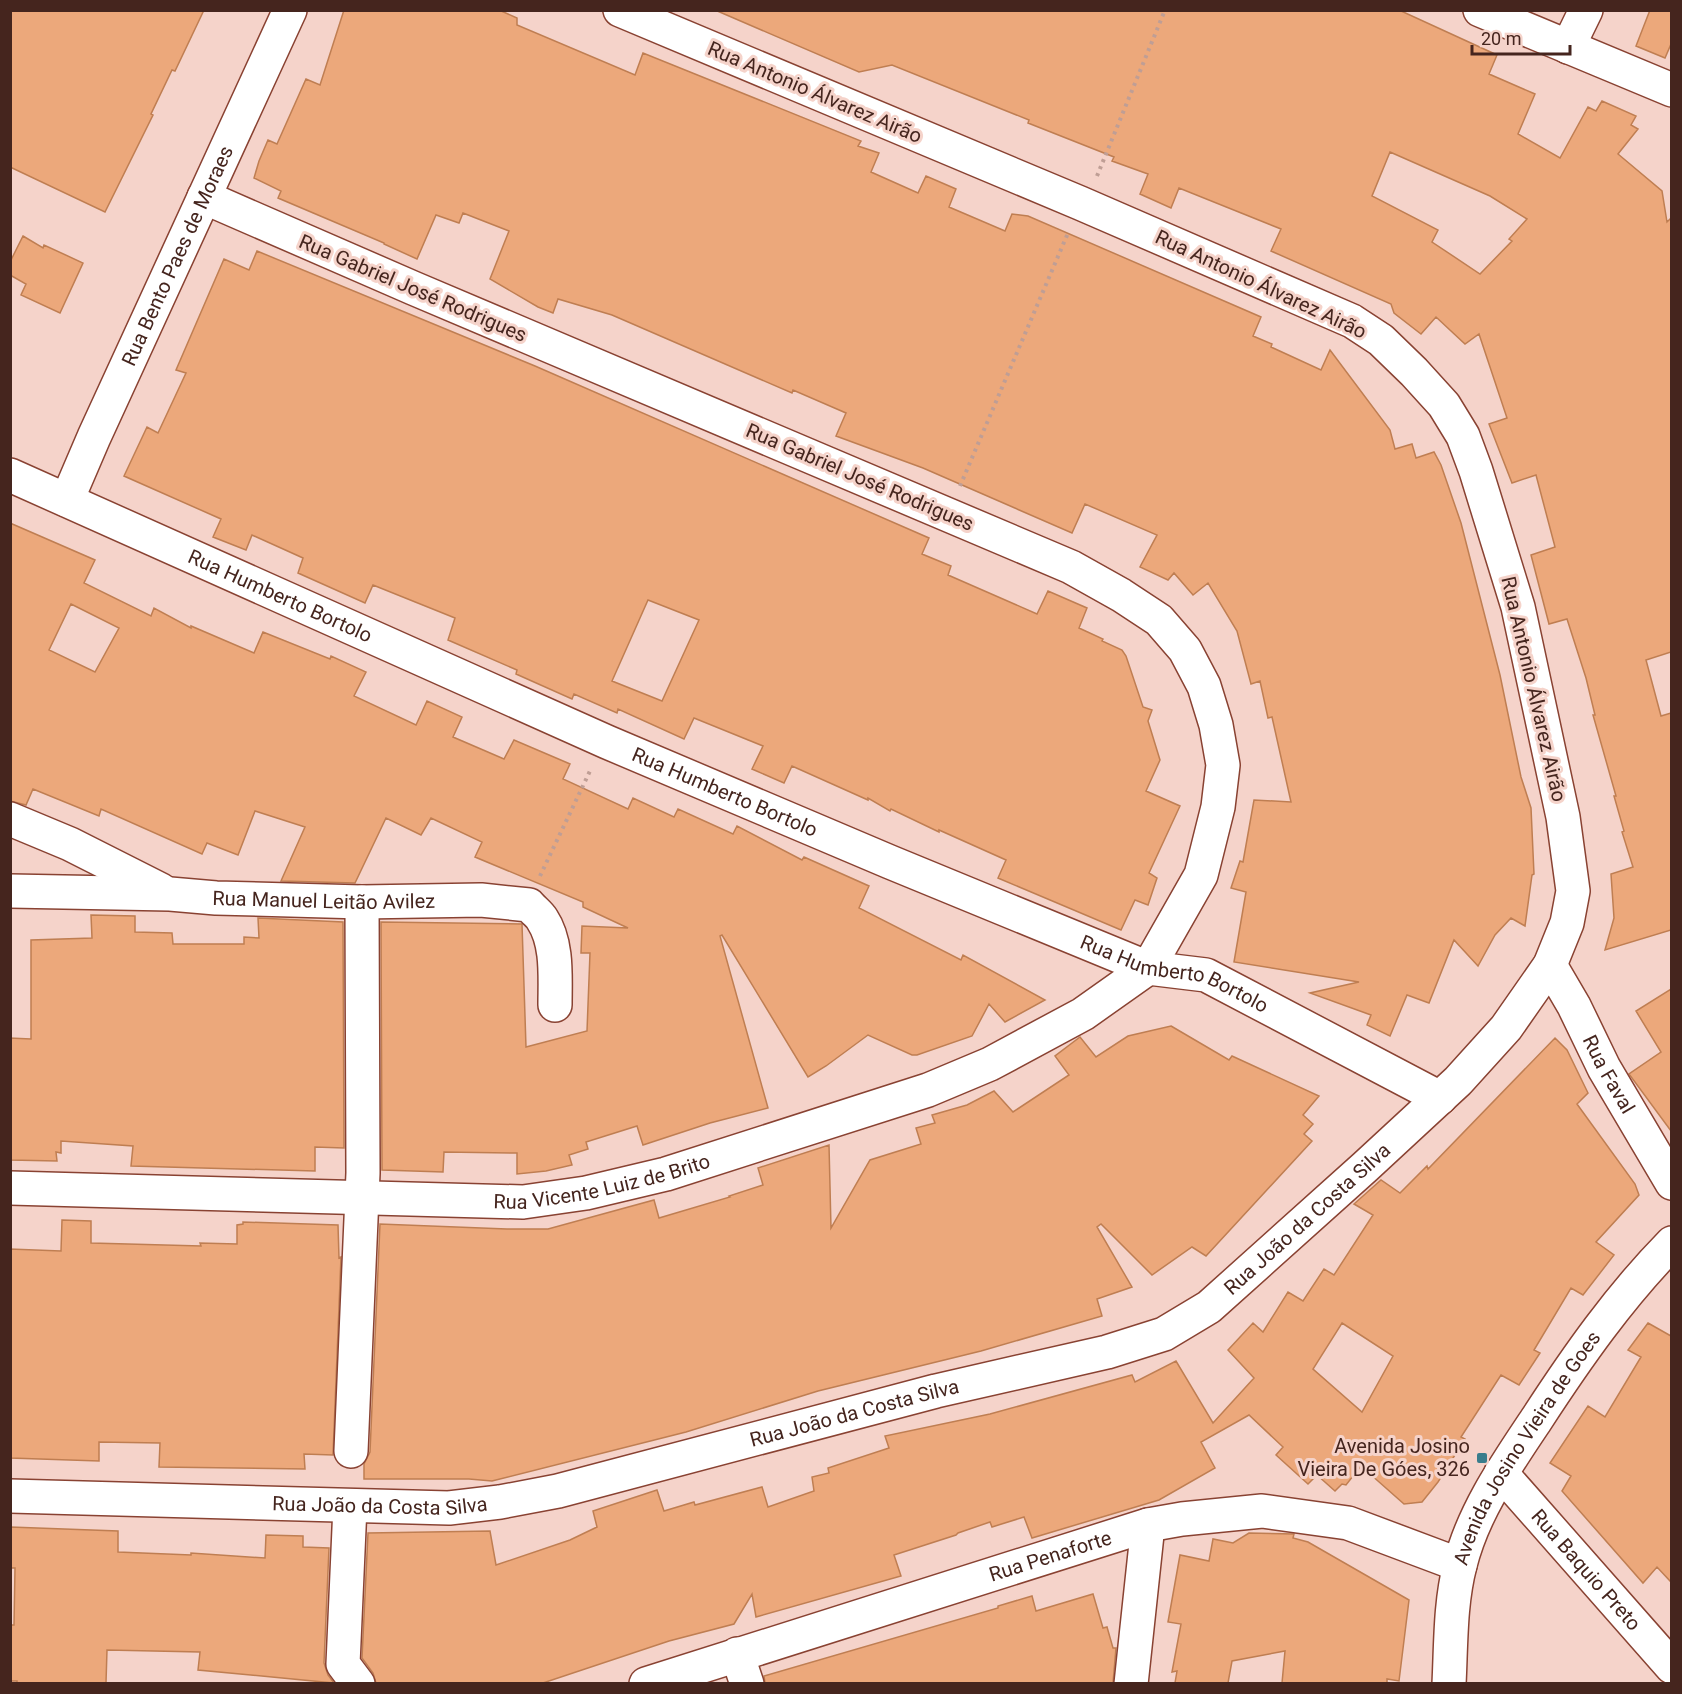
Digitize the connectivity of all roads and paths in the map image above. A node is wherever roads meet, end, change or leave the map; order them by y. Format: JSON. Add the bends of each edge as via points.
{"nodes":[{"id":1,"x":290,"y":10,"type":"edge"},
{"id":2,"x":620,"y":10,"type":"edge"},
{"id":3,"x":1165,"y":10,"type":"edge"},
{"id":4,"x":1480,"y":10,"type":"edge"},
{"id":5,"x":1586,"y":10,"type":"edge"},
{"id":6,"x":1568,"y":47,"type":"junction"},
{"id":7,"x":1671,"y":90,"type":"edge"},
{"id":8,"x":204,"y":197,"type":"junction"},
{"id":9,"x":1080,"y":203,"type":"junction"},
{"id":10,"x":10,"y":475,"type":"edge"},
{"id":11,"x":67,"y":500,"type":"junction"},
{"id":12,"x":950,"y":515,"type":"junction"},
{"id":13,"x":607,"y":742,"type":"junction"},
{"id":14,"x":10,"y":819,"type":"edge"},
{"id":15,"x":10,"y":891,"type":"edge"},
{"id":16,"x":170,"y":894,"type":"junction"},
{"id":17,"x":362,"y":902,"type":"junction"},
{"id":18,"x":529,"y":905,"type":"junction"},
{"id":19,"x":1550,"y":965,"type":"junction"},
{"id":20,"x":1148,"y":968,"type":"junction"},
{"id":21,"x":555,"y":1005,"type":"dead end"},
{"id":22,"x":1440,"y":1098,"type":"junction"},
{"id":23,"x":1671,"y":1183,"type":"edge"},
{"id":24,"x":10,"y":1188,"type":"edge"},
{"id":25,"x":362,"y":1198,"type":"junction"},
{"id":26,"x":1671,"y":1243,"type":"edge"},
{"id":27,"x":351,"y":1451,"type":"dead end"},
{"id":28,"x":1501,"y":1473,"type":"junction"},
{"id":29,"x":10,"y":1496,"type":"edge"},
{"id":30,"x":350,"y":1506,"type":"junction"},
{"id":31,"x":1148,"y":1525,"type":"junction"},
{"id":32,"x":1460,"y":1565,"type":"junction"},
{"id":33,"x":1671,"y":1667,"type":"edge"},
{"id":34,"x":742,"y":1669,"type":"edge"},
{"id":35,"x":358,"y":1683,"type":"edge"},
{"id":36,"x":646,"y":1683,"type":"edge"},
{"id":37,"x":1131,"y":1683,"type":"edge"},
{"id":38,"x":1449,"y":1683,"type":"edge"}],
"edges":[{"from":1,"to":8,"type":"street","name":"Rua Bento Paes de Moraes"},
{"from":2,"to":9,"type":"street","name":"Rua Antonio Álvarez Airão"},
{"from":3,"to":9,"type":"path","via":[[1097,176]]},
{"from":4,"to":6,"type":"street"},
{"from":5,"to":6,"type":"street"},
{"from":6,"to":7,"type":"street"},
{"from":8,"to":11,"type":"street","name":"Rua Bento Paes de Moraes"},
{"from":8,"to":12,"type":"street","name":"Rua Gabriel José Rodrigues"},
{"from":9,"to":12,"type":"path"},
{"from":9,"to":19,"type":"street","name":"Rua Antonio Álvarez Airão","via":[[1352,321],[1381,340],[1444,405],[1463,436],[1476,471],[1518,607],[1563,817],[1573,891],[1567,923]]},
{"from":10,"to":11,"type":"street","name":"Rua Humberto Bortolo"},
{"from":11,"to":13,"type":"street","name":"Rua Humberto Bortolo"},
{"from":12,"to":20,"type":"street","name":"Rua Gabriel José Rodrigues","via":[[1071,567],[1159,620],[1185,650],[1204,686],[1223,765],[1218,807],[1201,875]]},
{"from":13,"to":18,"type":"path"},
{"from":13,"to":20,"type":"street","name":"Rua Humberto Bortolo"},
{"from":14,"to":16,"type":"street"},
{"from":15,"to":16,"type":"street","name":"Rua Manuel Leitão Avilez"},
{"from":16,"to":17,"type":"street","name":"Rua Manuel Leitão Avilez"},
{"from":17,"to":18,"type":"street","name":"Rua Manuel Leitão Avilez","via":[[481,900]]},
{"from":17,"to":25,"type":"street"},
{"from":18,"to":21,"type":"street","via":[[551,937]]},
{"from":19,"to":22,"type":"street","name":"Rua João da Costa Silva","via":[[1506,1029]]},
{"from":19,"to":23,"type":"street","name":"Rua Faval"},
{"from":20,"to":22,"type":"street","name":"Rua Humberto Bortolo","via":[[1206,975]]},
{"from":20,"to":25,"type":"street","name":"Rua Vicente Luiz de Brito","via":[[1083,1014],[990,1064],[928,1090],[666,1174],[586,1193],[523,1202]]},
{"from":22,"to":30,"type":"street","name":"Rua João da Costa Silva","via":[[1209,1306],[1164,1334],[1107,1352],[936,1391],[558,1491],[449,1508]]},
{"from":24,"to":25,"type":"street","name":"Rua Vicente Luiz de Brito"},
{"from":25,"to":27,"type":"street"},
{"from":26,"to":28,"type":"street","name":"Avenida Josino Vieira de Goes","via":[[1600,1325]]},
{"from":28,"to":32,"type":"street","name":"Avenida Josino Vieira de Goes","via":[[1477,1519]]},
{"from":28,"to":33,"type":"street","name":"Rua Baquio Preto"},
{"from":29,"to":30,"type":"street","name":"Rua João da Costa Silva"},
{"from":30,"to":35,"type":"street","via":[[343,1664]]},
{"from":31,"to":32,"type":"street","name":"Rua Penaforte","via":[[1262,1511],[1348,1523]]},
{"from":31,"to":34,"type":"street","name":"Rua Penaforte"},
{"from":31,"to":37,"type":"street"},
{"from":32,"to":38,"type":"street","name":"Avenida Josino Vieira de Goes"},
{"from":34,"to":36,"type":"street","name":"Rua Penaforte"}]}
